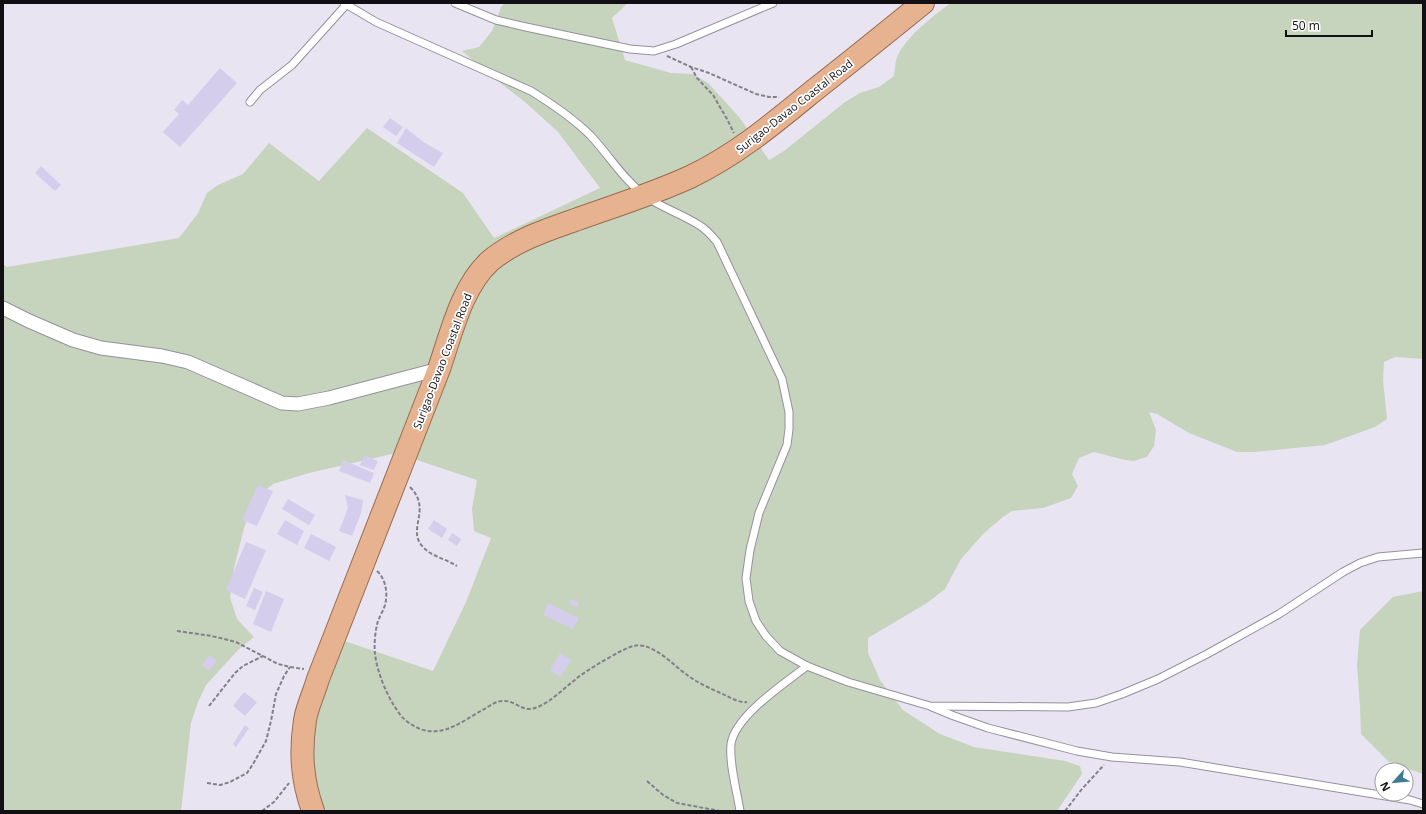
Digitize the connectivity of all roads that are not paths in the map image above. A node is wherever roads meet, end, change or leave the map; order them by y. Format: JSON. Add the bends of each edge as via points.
{"nodes":[{"id":1,"x":454,"y":3,"type":"edge"},
{"id":2,"x":773,"y":3,"type":"edge"},
{"id":3,"x":923,"y":3,"type":"edge"},
{"id":4,"x":345,"y":4,"type":"edge"},
{"id":5,"x":250,"y":102,"type":"dead end"},
{"id":6,"x":645,"y":195,"type":"junction"},
{"id":7,"x":3,"y":308,"type":"edge"},
{"id":8,"x":439,"y":368,"type":"junction"},
{"id":9,"x":1423,"y":553,"type":"edge"},
{"id":10,"x":807,"y":666,"type":"junction"},
{"id":11,"x":930,"y":706,"type":"junction"},
{"id":12,"x":1423,"y":804,"type":"edge"},
{"id":13,"x":312,"y":811,"type":"edge"},
{"id":14,"x":740,"y":811,"type":"edge"}],
"edges":[{"from":1,"to":2,"type":"lane","via":[[496,20],[630,49],[654,51]]},
{"from":3,"to":6,"type":"highway","name":"Surigao-Davao Coastal Road","via":[[739,150],[690,177]]},
{"from":4,"to":5,"type":"lane","via":[[292,65],[260,90]]},
{"from":4,"to":6,"type":"lane","via":[[376,22],[531,91],[553,104],[590,135],[616,167]]},
{"from":6,"to":8,"type":"highway","name":"Surigao-Davao Coastal Road","via":[[540,233],[491,261],[472,283]]},
{"from":6,"to":10,"type":"lane","via":[[700,225],[717,242],[782,379],[790,430],[787,445],[759,513],[746,578],[749,601],[756,621],[766,636],[780,651]]},
{"from":7,"to":8,"type":"street","via":[[73,340],[102,348],[188,362],[282,403],[298,404],[323,399]]},
{"from":8,"to":13,"type":"highway","name":"Surigao-Davao Coastal Road","via":[[305,719],[302,769]]},
{"from":9,"to":11,"type":"lane","via":[[1378,557],[1360,564],[1343,572],[1279,614],[1207,654],[1158,679],[1096,703],[1068,707]]},
{"from":10,"to":11,"type":"lane","via":[[848,682]]},
{"from":10,"to":14,"type":"lane","via":[[751,711],[735,730],[731,743],[731,757]]},
{"from":11,"to":12,"type":"lane","via":[[988,728],[1077,751],[1112,757],[1180,762]]}]}
